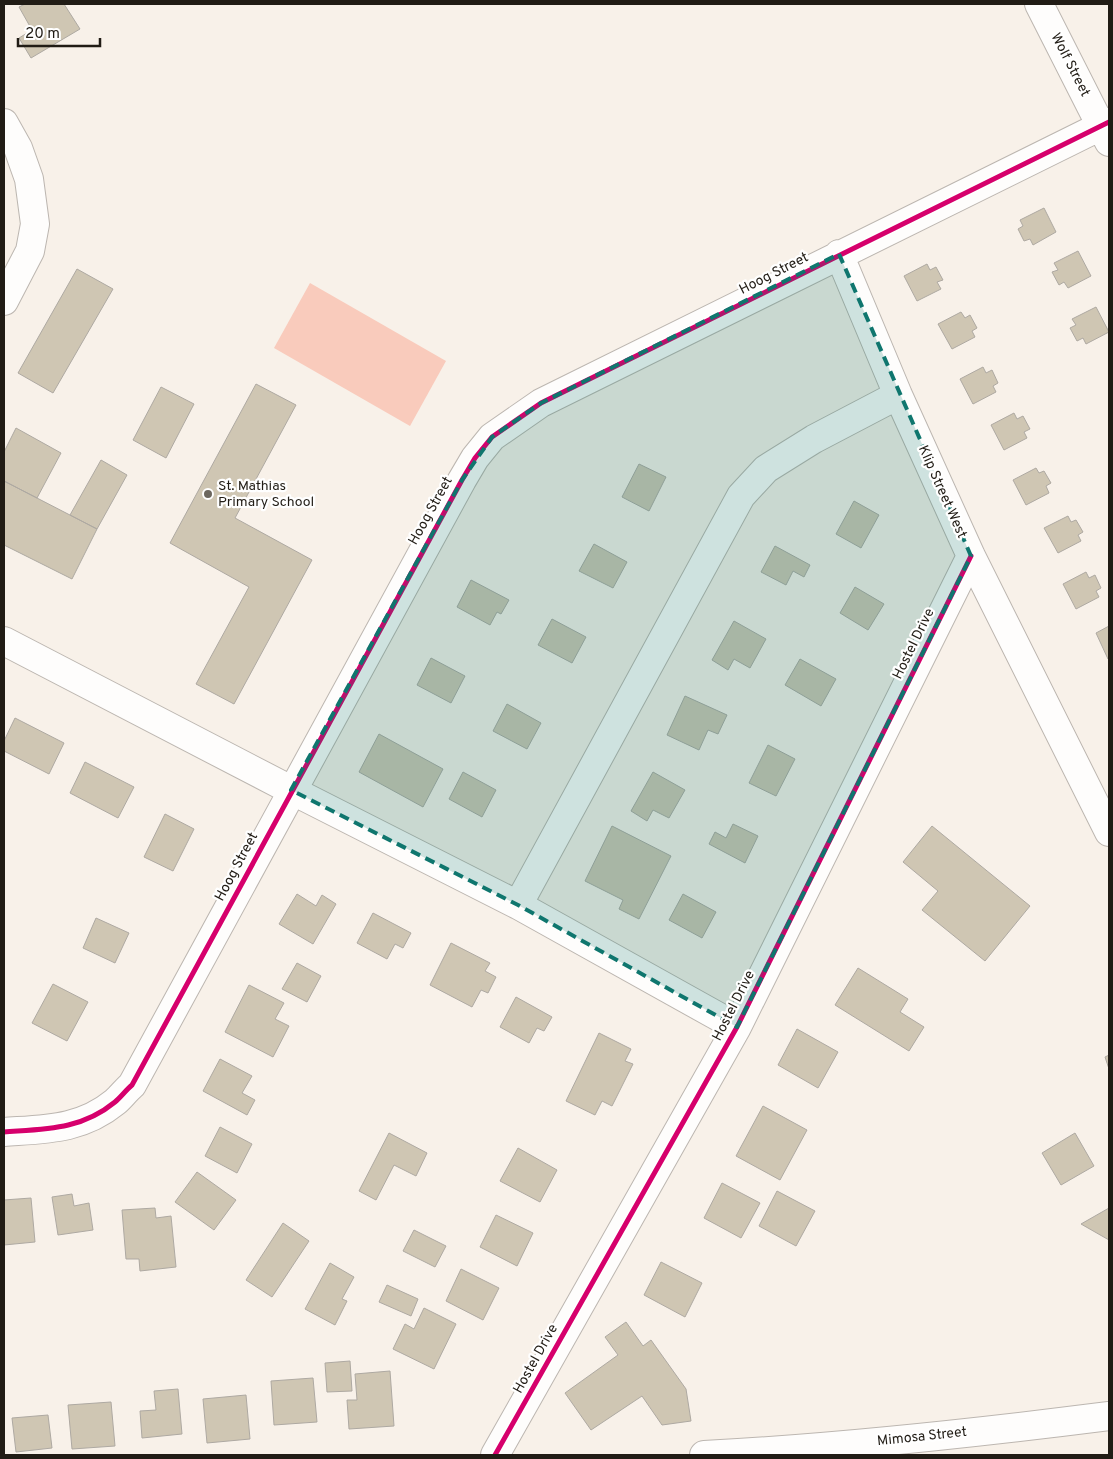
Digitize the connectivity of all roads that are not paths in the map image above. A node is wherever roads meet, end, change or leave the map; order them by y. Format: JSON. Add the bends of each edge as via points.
{"nodes":[{"id":1,"x":1039,"y":4,"type":"edge"},
{"id":2,"x":4,"y":123,"type":"edge"},
{"id":3,"x":1106,"y":130,"type":"edge"},
{"id":4,"x":839,"y":254,"type":"junction"},
{"id":5,"x":4,"y":301,"type":"edge"},
{"id":6,"x":898,"y":396,"type":"junction"},
{"id":7,"x":971,"y":556,"type":"junction"},
{"id":8,"x":4,"y":641,"type":"edge"},
{"id":9,"x":291,"y":790,"type":"junction"},
{"id":10,"x":1109,"y":832,"type":"edge"},
{"id":11,"x":518,"y":905,"type":"junction"},
{"id":12,"x":737,"y":1027,"type":"junction"},
{"id":13,"x":4,"y":1132,"type":"edge"},
{"id":14,"x":1109,"y":1416,"type":"edge"},
{"id":15,"x":495,"y":1455,"type":"edge"},
{"id":16,"x":704,"y":1455,"type":"edge"}],
"edges":[{"from":1,"to":3,"type":"street","name":"Wolf Street"},
{"from":2,"to":5,"type":"street","via":[[18,148],[29,179],[34,224],[30,251]]},
{"from":3,"to":4,"type":"street","name":"Hoog Street"},
{"from":4,"to":6,"type":"street","name":"Klip Street West"},
{"from":4,"to":9,"type":"street","name":"Hoog Street","via":[[541,403],[492,437],[462,480]]},
{"from":6,"to":7,"type":"street","name":"Klip Street West"},
{"from":6,"to":11,"type":"street","via":[[814,439],[766,469],[741,496]]},
{"from":7,"to":10,"type":"street","name":"Klip Street West"},
{"from":7,"to":12,"type":"street","name":"Hostel Drive"},
{"from":8,"to":9,"type":"street"},
{"from":9,"to":11,"type":"street"},
{"from":9,"to":13,"type":"street","name":"Hoog Street","via":[[132,1085],[116,1102],[88,1120],[63,1127]]},
{"from":11,"to":12,"type":"street"},
{"from":12,"to":15,"type":"street","name":"Hostel Drive"},
{"from":14,"to":16,"type":"street","name":"Mimosa Street","via":[[796,1450]]}]}
